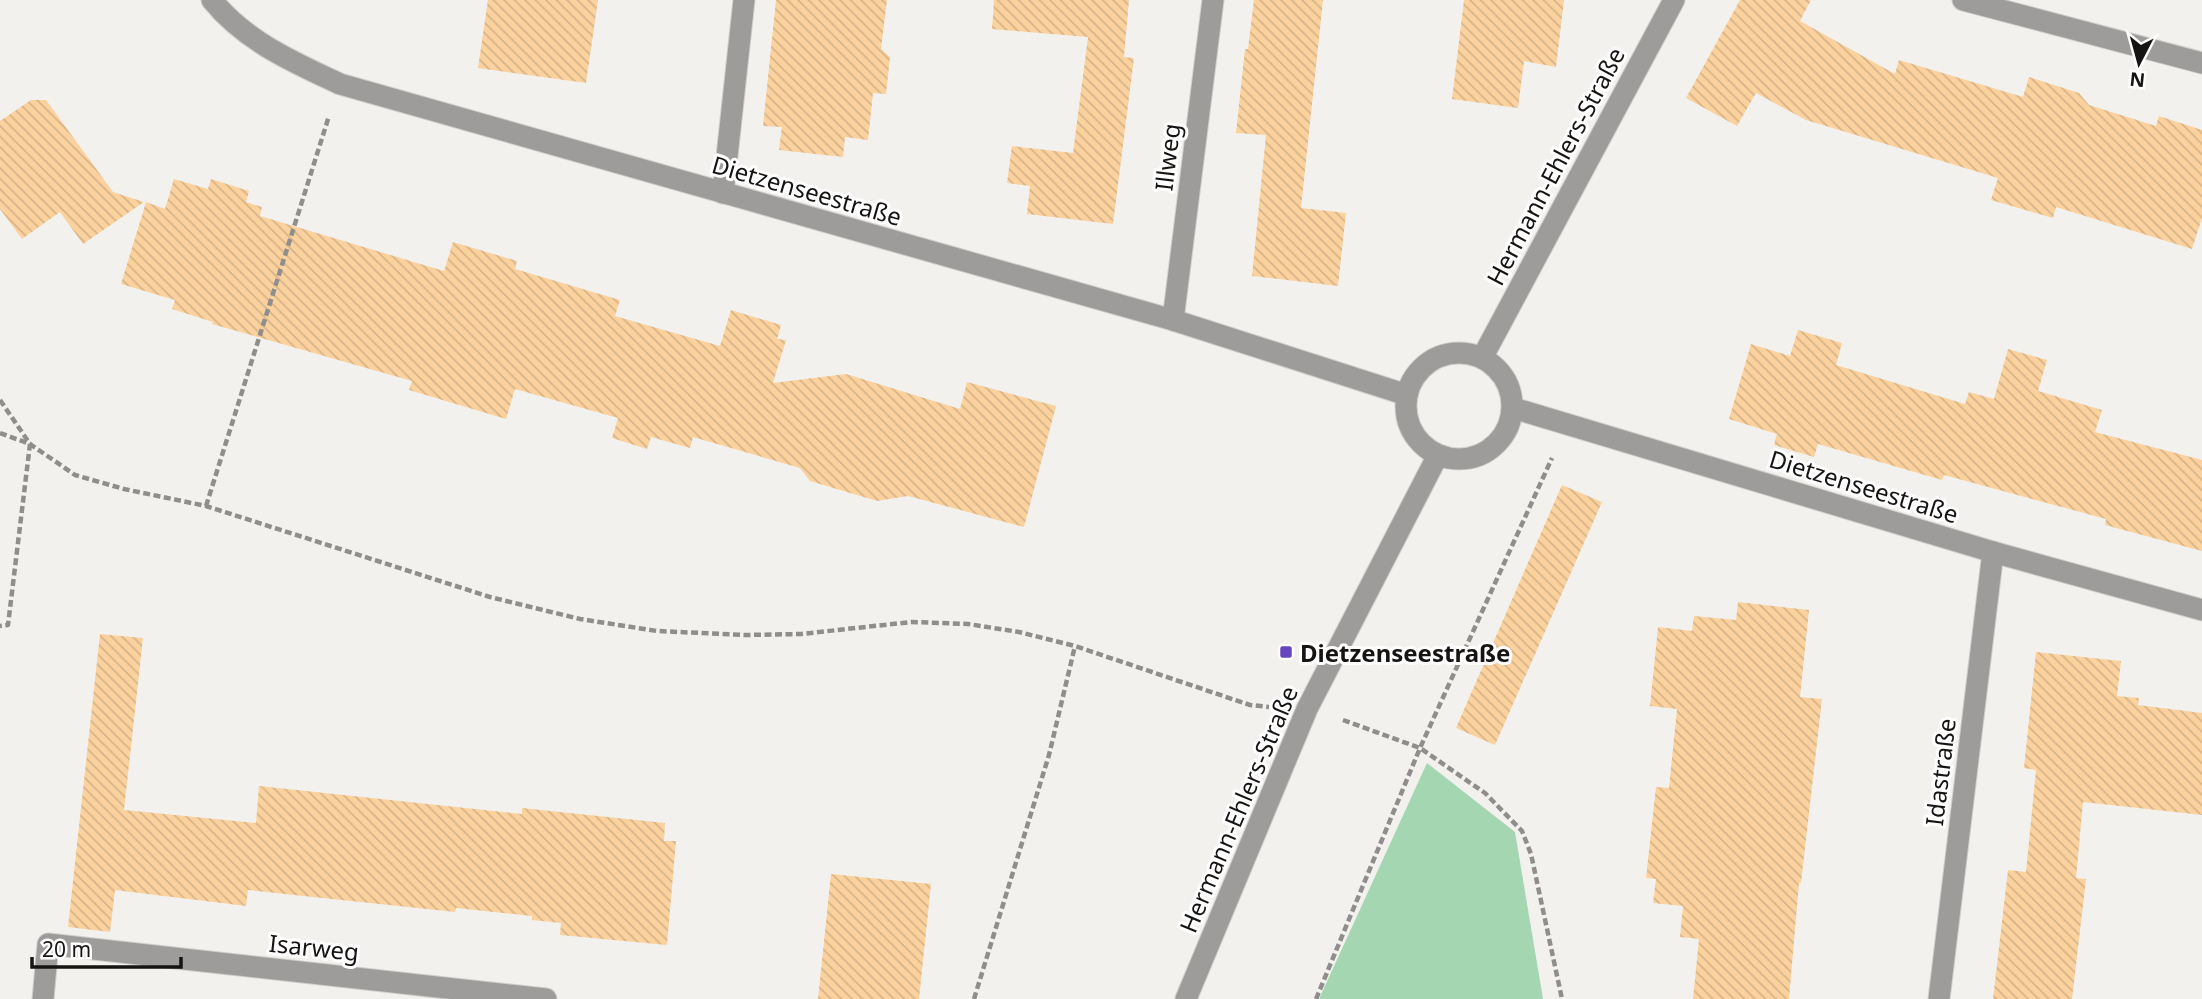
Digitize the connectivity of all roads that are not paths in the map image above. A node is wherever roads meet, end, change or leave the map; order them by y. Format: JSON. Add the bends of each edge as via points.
{"nodes":[{"id":1,"x":212,"y":0,"type":"edge"},
{"id":2,"x":744,"y":0,"type":"edge"},
{"id":3,"x":1213,"y":0,"type":"edge"},
{"id":4,"x":1674,"y":0,"type":"edge"},
{"id":5,"x":1962,"y":0,"type":"edge"},
{"id":6,"x":2202,"y":63,"type":"edge"},
{"id":7,"x":723,"y":193,"type":"junction"},
{"id":8,"x":1173,"y":320,"type":"junction"},
{"id":9,"x":1482,"y":358,"type":"junction"},
{"id":10,"x":1407,"y":395,"type":"junction"},
{"id":11,"x":1513,"y":408,"type":"junction"},
{"id":12,"x":1438,"y":455,"type":"junction"},
{"id":13,"x":1993,"y":552,"type":"junction"},
{"id":14,"x":2202,"y":610,"type":"edge"},
{"id":15,"x":43,"y":999,"type":"edge"},
{"id":16,"x":546,"y":999,"type":"edge"},
{"id":17,"x":1186,"y":999,"type":"edge"},
{"id":18,"x":1939,"y":999,"type":"edge"}],
"edges":[{"from":1,"to":7,"type":"street","name":"Dietzenseestraße","via":[[242,30],[281,56],[340,84]]},
{"from":2,"to":7,"type":"street"},
{"from":3,"to":8,"type":"street","name":"Illweg"},
{"from":4,"to":9,"type":"street","name":"Hermann-Ehlers-Straße"},
{"from":5,"to":6,"type":"street"},
{"from":7,"to":8,"type":"street","name":"Dietzenseestraße"},
{"from":8,"to":10,"type":"street","name":"Dietzenseestraße"},
{"from":9,"to":10,"type":"street","via":[[1451,354],[1436,359],[1423,367]]},
{"from":9,"to":11,"type":"street","via":[[1505,378]]},
{"from":10,"to":12,"type":"street","via":[[1409,423],[1420,442]]},
{"from":11,"to":12,"type":"street","via":[[1503,436],[1488,451],[1467,459]]},
{"from":11,"to":13,"type":"street","name":"Dietzenseestraße"},
{"from":12,"to":17,"type":"street","name":"Hermann-Ehlers-Straße","via":[[1307,709]]},
{"from":13,"to":14,"type":"street","name":"Dietzenseestraße"},
{"from":13,"to":18,"type":"street","name":"Idastraße"},
{"from":15,"to":16,"type":"street","name":"Isarweg","via":[[48,944]]}]}
